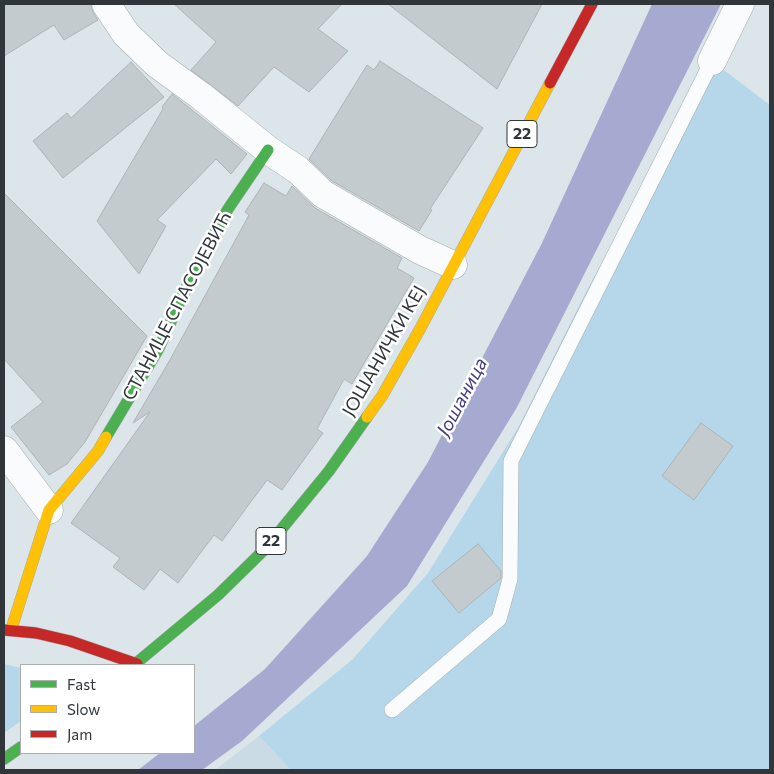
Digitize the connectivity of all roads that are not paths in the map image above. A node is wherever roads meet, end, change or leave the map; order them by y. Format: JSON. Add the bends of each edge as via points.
{"nodes":[{"id":1,"x":106,"y":4,"type":"edge"},
{"id":2,"x":592,"y":4,"type":"edge"},
{"id":3,"x":740,"y":4,"type":"edge"},
{"id":4,"x":712,"y":61,"type":"joint"},
{"id":5,"x":268,"y":150,"type":"junction"},
{"id":6,"x":453,"y":265,"type":"junction"},
{"id":7,"x":4,"y":450,"type":"edge"},
{"id":8,"x":49,"y":510,"type":"junction"},
{"id":9,"x":7,"y":630,"type":"edge"},
{"id":10,"x":136,"y":664,"type":"edge"},
{"id":11,"x":392,"y":710,"type":"dead end"},
{"id":12,"x":20,"y":748,"type":"edge"},
{"id":13,"x":4,"y":759,"type":"edge"}],
"edges":[{"from":1,"to":5,"type":"street","via":[[126,34],[157,64]]},
{"from":2,"to":6,"type":"main road","name":"ЈОШАНИЧКИ КЕЈ","number":"22"},
{"from":3,"to":4,"type":"street"},
{"from":4,"to":11,"type":"lane","via":[[510,461],[510,579],[499,619]]},
{"from":5,"to":6,"type":"street","via":[[298,170],[322,194]]},
{"from":5,"to":8,"type":"main road","name":"СТАНИЦЕ СПАСОЈЕВИЋ","via":[[228,209],[192,275],[158,350],[103,443]]},
{"from":6,"to":10,"type":"main road","name":"ЈОШАНИЧКИ КЕЈ","number":"22","via":[[382,396],[330,471],[266,548],[218,595]]},
{"from":7,"to":8,"type":"street"},
{"from":8,"to":9,"type":"main road","name":"СТАНИЦЕ СПАСОЈЕВИЋ"},
{"from":9,"to":10,"type":"main road","name":"ЈОШАНИЧКИ КЕЈ","via":[[36,632]]},
{"from":12,"to":13,"type":"main road"}]}
